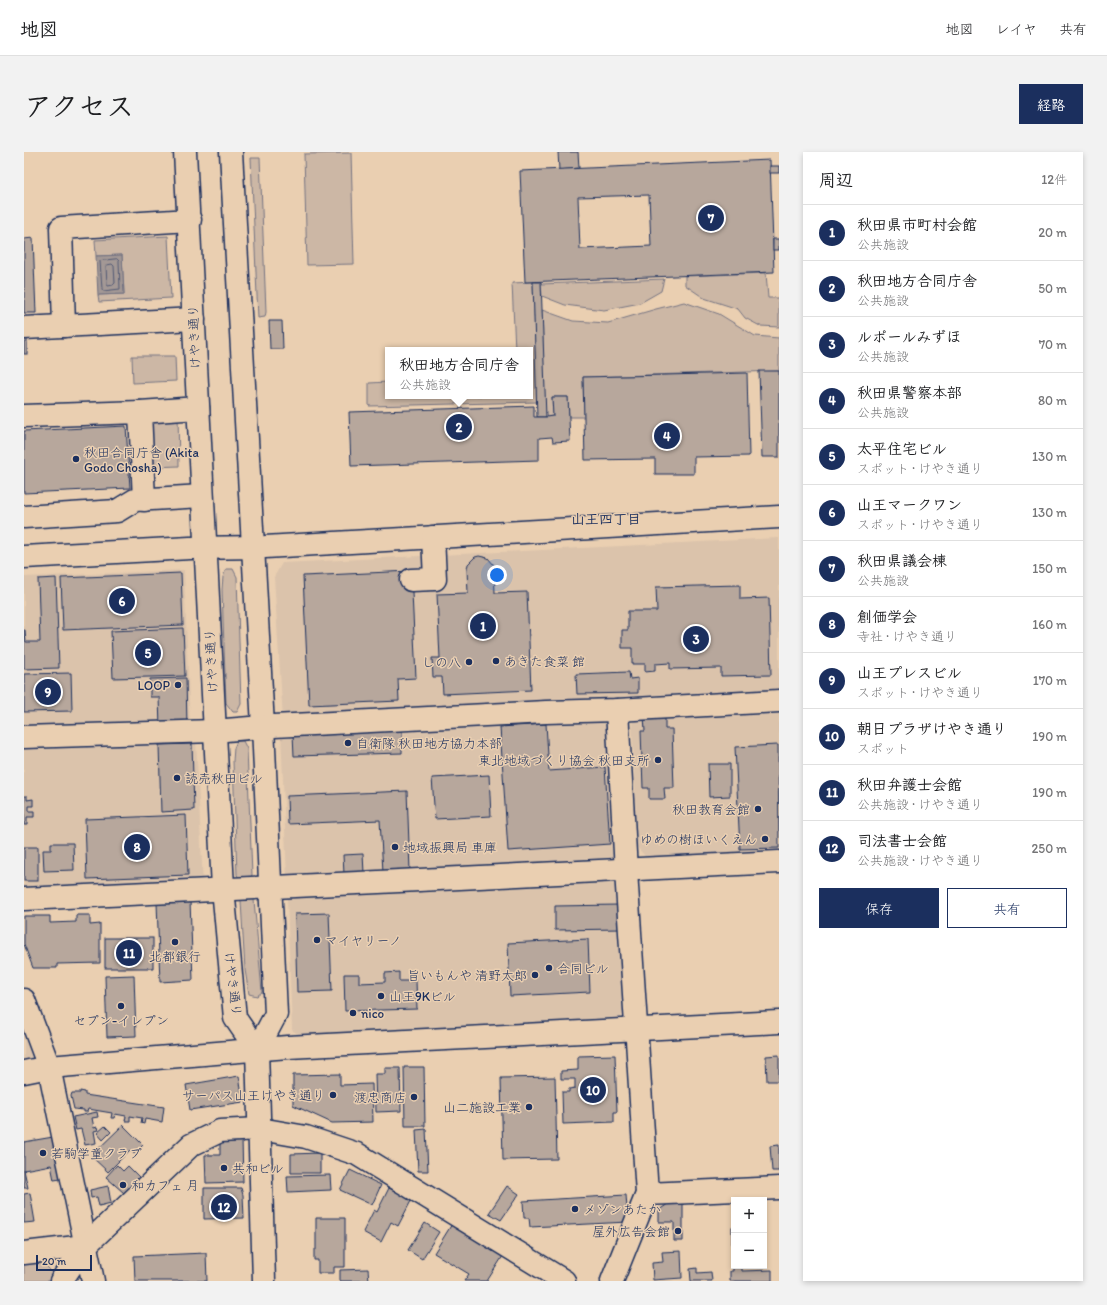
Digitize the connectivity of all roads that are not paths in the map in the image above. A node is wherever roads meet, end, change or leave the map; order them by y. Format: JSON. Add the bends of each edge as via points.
{"nodes":[{"id":1,"x":185,"y":152,"type":"edge"},
{"id":2,"x":231,"y":152,"type":"edge"},
{"id":3,"x":190,"y":220,"type":"junction"},
{"id":4,"x":194,"y":319,"type":"junction"},
{"id":5,"x":64,"y":326,"type":"junction"},
{"id":6,"x":24,"y":328,"type":"edge"},
{"id":7,"x":198,"y":408,"type":"junction"},
{"id":8,"x":140,"y":412,"type":"junction"},
{"id":9,"x":24,"y":416,"type":"edge"},
{"id":10,"x":202,"y":496,"type":"junction"},
{"id":11,"x":144,"y":500,"type":"junction"},
{"id":12,"x":24,"y":517,"type":"edge"},
{"id":13,"x":779,"y":517,"type":"edge"},
{"id":14,"x":433,"y":537,"type":"junction"},
{"id":15,"x":206,"y":547,"type":"junction"},
{"id":16,"x":254,"y":547,"type":"junction"},
{"id":17,"x":24,"y":557,"type":"edge"},
{"id":18,"x":411,"y":580,"type":"dead end"},
{"id":19,"x":779,"y":701,"type":"edge"},
{"id":20,"x":617,"y":710,"type":"junction"},
{"id":21,"x":263,"y":726,"type":"junction"},
{"id":22,"x":214,"y":731,"type":"junction"},
{"id":23,"x":24,"y":737,"type":"edge"},
{"id":24,"x":779,"y":862,"type":"edge"},
{"id":25,"x":626,"y":871,"type":"junction"},
{"id":26,"x":223,"y":888,"type":"junction"},
{"id":27,"x":270,"y":888,"type":"junction"},
{"id":28,"x":24,"y":899,"type":"edge"},
{"id":29,"x":24,"y":1000,"type":"edge"},
{"id":30,"x":779,"y":1022,"type":"edge"},
{"id":31,"x":636,"y":1029,"type":"junction"},
{"id":32,"x":257,"y":1050,"type":"junction"},
{"id":33,"x":49,"y":1067,"type":"junction"},
{"id":34,"x":24,"y":1072,"type":"edge"},
{"id":35,"x":260,"y":1129,"type":"junction"},
{"id":36,"x":779,"y":1188,"type":"edge"},
{"id":37,"x":647,"y":1194,"type":"junction"},
{"id":38,"x":85,"y":1246,"type":"junction"},
{"id":39,"x":24,"y":1253,"type":"edge"},
{"id":40,"x":559,"y":1280,"type":"edge"},
{"id":41,"x":61,"y":1281,"type":"edge"},
{"id":42,"x":93,"y":1281,"type":"edge"},
{"id":43,"x":264,"y":1281,"type":"edge"},
{"id":44,"x":612,"y":1281,"type":"edge"}],
"edges":[{"from":1,"to":3,"type":"street","name":"けやき通り"},
{"from":2,"to":16,"type":"street"},
{"from":3,"to":4,"type":"street","name":"けやき通り"},
{"from":3,"to":5,"type":"street","via":[[61,228]]},
{"from":4,"to":5,"type":"street"},
{"from":4,"to":7,"type":"street","name":"けやき通り"},
{"from":5,"to":6,"type":"street"},
{"from":7,"to":8,"type":"street"},
{"from":7,"to":10,"type":"street","name":"けやき通り"},
{"from":8,"to":9,"type":"street"},
{"from":8,"to":11,"type":"street"},
{"from":10,"to":11,"type":"street"},
{"from":10,"to":15,"type":"street","name":"けやき通り"},
{"from":11,"to":12,"type":"street","via":[[135,500],[117,511]]},
{"from":13,"to":14,"type":"street"},
{"from":14,"to":16,"type":"street"},
{"from":14,"to":18,"type":"street","via":[[435,579]]},
{"from":15,"to":16,"type":"street"},
{"from":15,"to":17,"type":"street"},
{"from":15,"to":22,"type":"street","name":"けやき通り"},
{"from":16,"to":21,"type":"street"},
{"from":19,"to":20,"type":"street"},
{"from":20,"to":21,"type":"street"},
{"from":20,"to":25,"type":"street"},
{"from":21,"to":22,"type":"street"},
{"from":21,"to":27,"type":"street"},
{"from":22,"to":23,"type":"street"},
{"from":22,"to":26,"type":"street","name":"けやき通り"},
{"from":24,"to":25,"type":"street"},
{"from":25,"to":27,"type":"street"},
{"from":25,"to":31,"type":"street"},
{"from":26,"to":27,"type":"street"},
{"from":26,"to":28,"type":"street"},
{"from":26,"to":32,"type":"street","name":"けやき通り","via":[[235,1018]]},
{"from":27,"to":32,"type":"street","via":[[276,1014]]},
{"from":29,"to":33,"type":"street"},
{"from":30,"to":31,"type":"street"},
{"from":31,"to":32,"type":"street"},
{"from":31,"to":37,"type":"street"},
{"from":32,"to":33,"type":"street"},
{"from":32,"to":35,"type":"street"},
{"from":33,"to":34,"type":"street"},
{"from":33,"to":38,"type":"street"},
{"from":35,"to":38,"type":"street","via":[[220,1131],[191,1145]]},
{"from":35,"to":40,"type":"street","via":[[306,1137],[357,1154]]},
{"from":35,"to":43,"type":"street"},
{"from":36,"to":37,"type":"street"},
{"from":37,"to":44,"type":"street"},
{"from":38,"to":39,"type":"street"},
{"from":38,"to":41,"type":"street"},
{"from":38,"to":42,"type":"street"}]}
